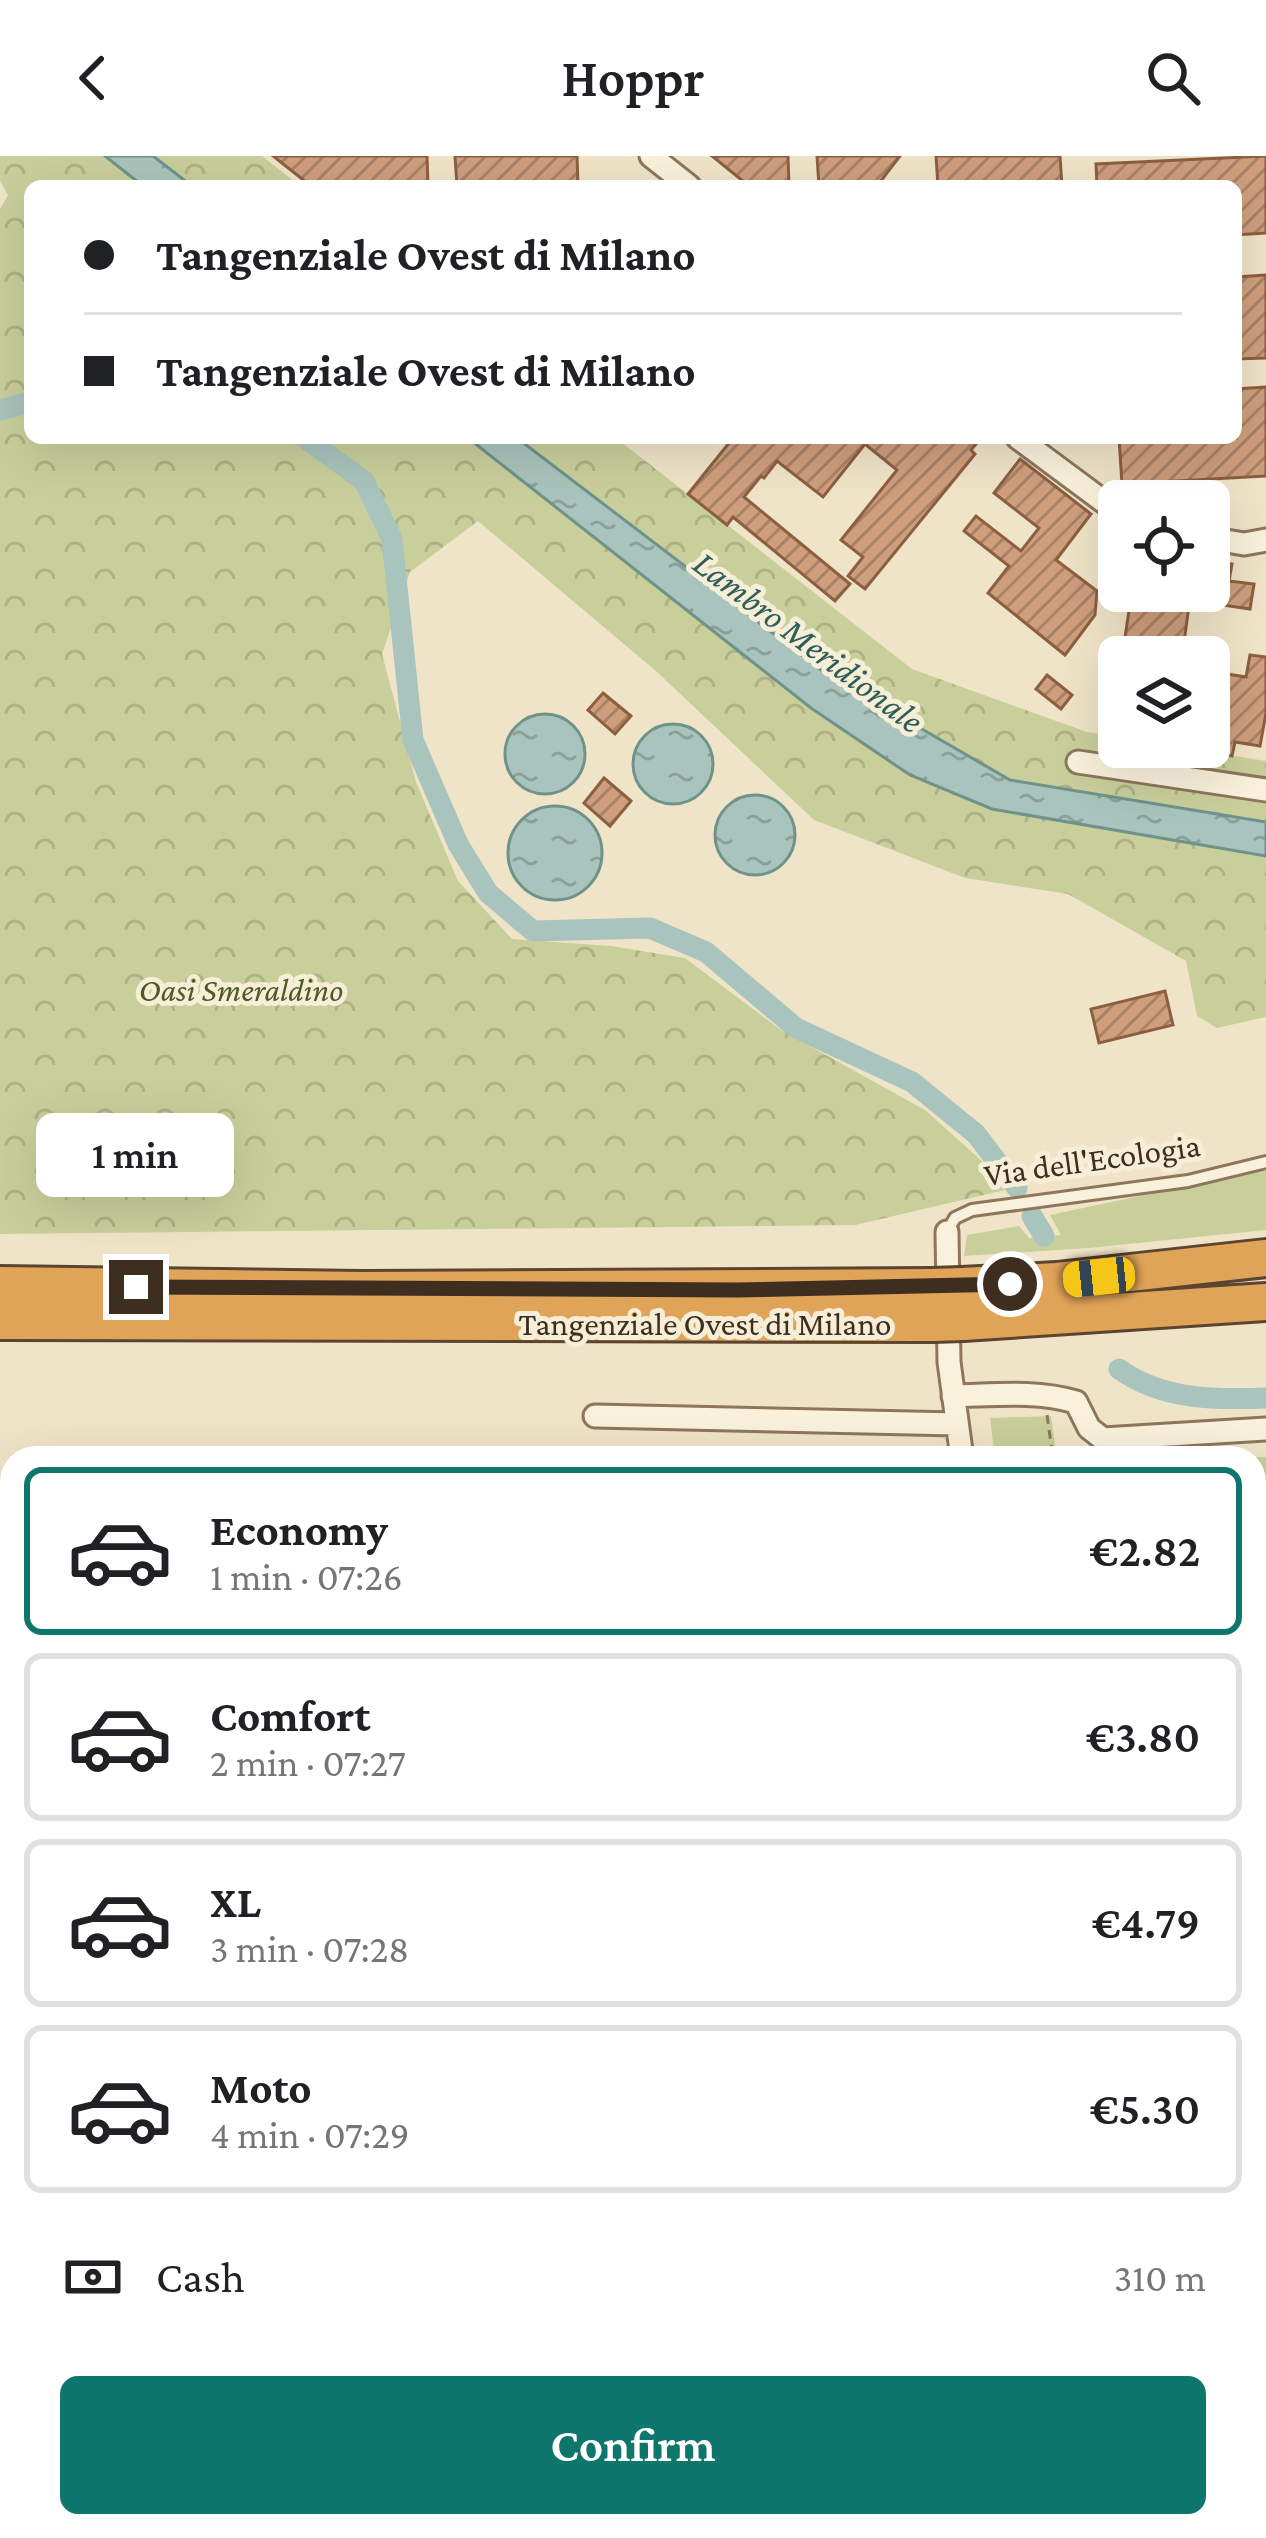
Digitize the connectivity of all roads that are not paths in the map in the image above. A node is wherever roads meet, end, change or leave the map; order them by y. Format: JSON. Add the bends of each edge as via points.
{"nodes":[{"id":1,"x":651,"y":156,"type":"edge"},
{"id":2,"x":681,"y":180,"type":"edge"},
{"id":3,"x":1026,"y":444,"type":"edge"},
{"id":4,"x":1098,"y":497,"type":"edge"},
{"id":5,"x":1266,"y":540,"type":"edge"},
{"id":6,"x":1230,"y":542,"type":"edge"},
{"id":7,"x":1078,"y":761,"type":"dead end"},
{"id":8,"x":1266,"y":790,"type":"edge"},
{"id":9,"x":1266,"y":1162,"type":"edge"},
{"id":10,"x":947,"y":1232,"type":"joint"},
{"id":11,"x":1266,"y":1258,"type":"edge"},
{"id":12,"x":0,"y":1285,"type":"edge"},
{"id":13,"x":1266,"y":1302,"type":"edge"},
{"id":14,"x":947,"y":1304,"type":"junction"},
{"id":15,"x":0,"y":1321,"type":"edge"},
{"id":16,"x":953,"y":1396,"type":"junction"},
{"id":17,"x":595,"y":1416,"type":"dead end"},
{"id":18,"x":957,"y":1424,"type":"junction"},
{"id":19,"x":1266,"y":1429,"type":"edge"},
{"id":20,"x":960,"y":1446,"type":"edge"}],
"edges":[{"from":1,"to":2,"type":"street"},
{"from":3,"to":4,"type":"street"},
{"from":5,"to":6,"type":"street"},
{"from":7,"to":8,"type":"street"},
{"from":9,"to":10,"type":"lane","name":"Via dell'Ecologia","via":[[1188,1181],[972,1210]]},
{"from":10,"to":16,"type":"street","name":"Via dell'Ecologia"},
{"from":11,"to":14,"type":"highway","name":"Tangenziale Ovest di Milano","via":[[1057,1281]]},
{"from":12,"to":14,"type":"highway","name":"Tangenziale Ovest di Milano"},
{"from":13,"to":14,"type":"highway","name":"Tangenziale Ovest di Milano"},
{"from":14,"to":15,"type":"highway","name":"Tangenziale Ovest di Milano"},
{"from":16,"to":18,"type":"street","name":"Via dell'Ecologia"},
{"from":16,"to":19,"type":"street","via":[[1076,1402],[1103,1439]]},
{"from":17,"to":18,"type":"street"},
{"from":18,"to":20,"type":"street","name":"Via dell'Ecologia"}]}
